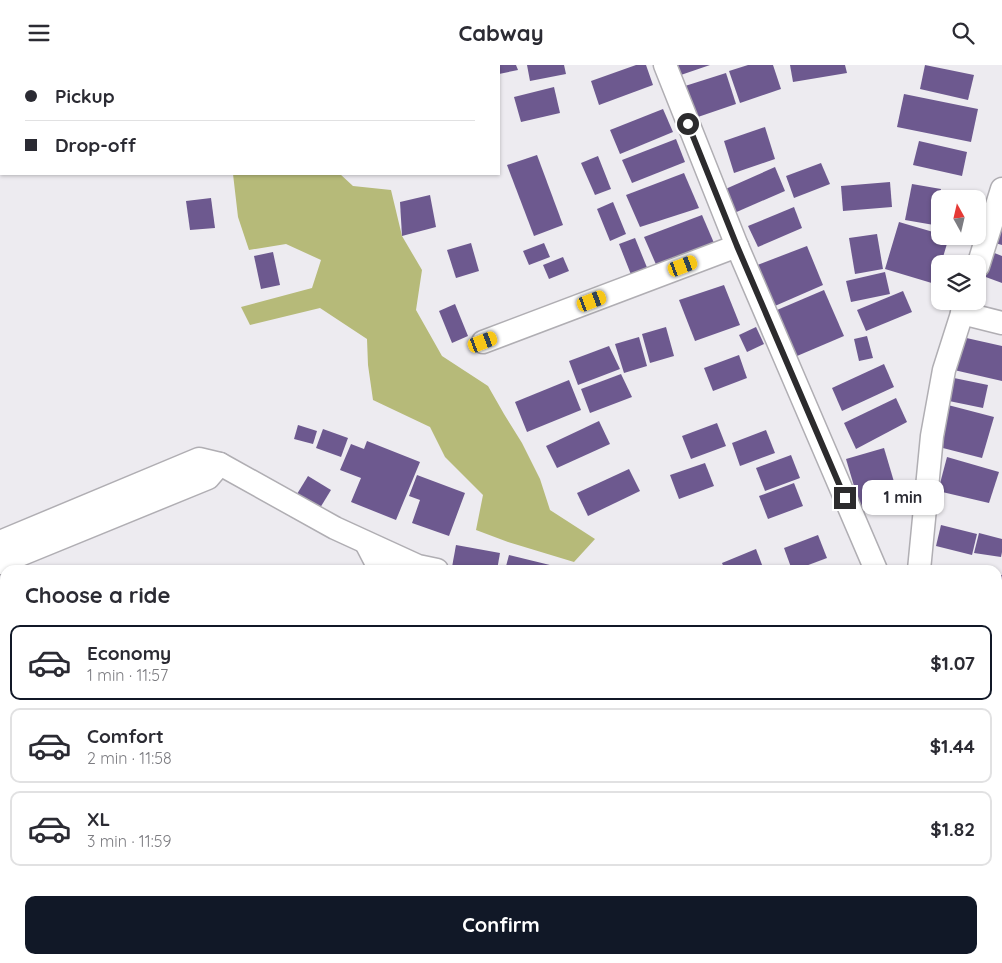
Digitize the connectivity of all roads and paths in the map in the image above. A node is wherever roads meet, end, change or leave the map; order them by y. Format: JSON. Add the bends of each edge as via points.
{"nodes":[{"id":1,"x":665,"y":65,"type":"edge"},
{"id":2,"x":1002,"y":189,"type":"edge"},
{"id":3,"x":737,"y":246,"type":"junction"},
{"id":4,"x":981,"y":255,"type":"edge"},
{"id":5,"x":963,"y":310,"type":"edge"},
{"id":6,"x":971,"y":310,"type":"edge"},
{"id":7,"x":1002,"y":323,"type":"edge"},
{"id":8,"x":483,"y":342,"type":"dead end"},
{"id":9,"x":209,"y":467,"type":"junction"},
{"id":10,"x":0,"y":542,"type":"edge"},
{"id":11,"x":366,"y":543,"type":"junction"},
{"id":12,"x":0,"y":563,"type":"edge"},
{"id":13,"x":377,"y":565,"type":"edge"},
{"id":14,"x":416,"y":565,"type":"edge"},
{"id":15,"x":874,"y":565,"type":"edge"},
{"id":16,"x":919,"y":565,"type":"edge"}],
"edges":[{"from":1,"to":3,"type":"street"},
{"from":2,"to":4,"type":"street"},
{"from":3,"to":8,"type":"street"},
{"from":3,"to":15,"type":"street"},
{"from":5,"to":16,"type":"street","via":[[944,370],[932,436]]},
{"from":6,"to":7,"type":"street"},
{"from":9,"to":10,"type":"street"},
{"from":9,"to":11,"type":"street"},
{"from":9,"to":12,"type":"street"},
{"from":11,"to":13,"type":"street"},
{"from":11,"to":14,"type":"street"}]}
